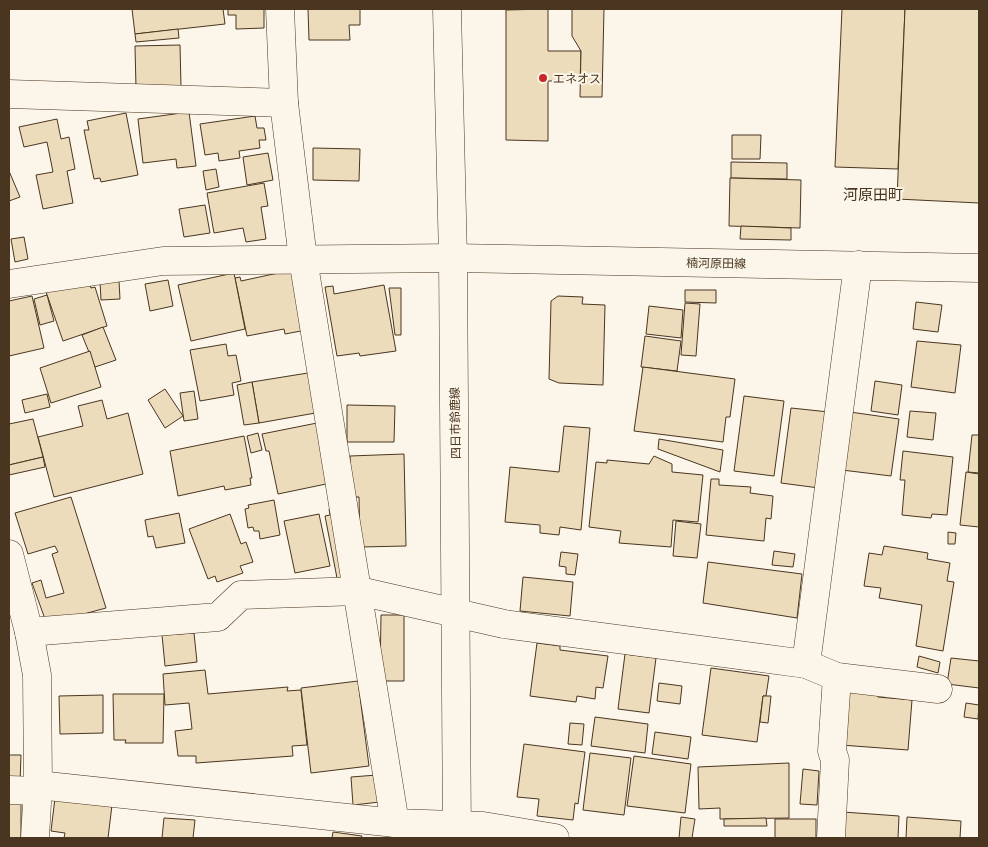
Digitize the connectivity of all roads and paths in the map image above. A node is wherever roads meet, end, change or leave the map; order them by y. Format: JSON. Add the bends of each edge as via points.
{"nodes":[{"id":1,"x":280,"y":9,"type":"edge"},
{"id":2,"x":448,"y":9,"type":"edge"},
{"id":3,"x":9,"y":94,"type":"edge"},
{"id":4,"x":284,"y":103,"type":"junction"},
{"id":5,"x":453,"y":258,"type":"junction"},
{"id":6,"x":303,"y":259,"type":"junction"},
{"id":7,"x":858,"y":265,"type":"junction"},
{"id":8,"x":979,"y":268,"type":"edge"},
{"id":9,"x":9,"y":284,"type":"edge"},
{"id":10,"x":9,"y":554,"type":"edge"},
{"id":11,"x":359,"y":591,"type":"junction"},
{"id":12,"x":457,"y":612,"type":"junction"},
{"id":13,"x":29,"y":632,"type":"junction"},
{"id":14,"x":806,"y":664,"type":"junction"},
{"id":15,"x":837,"y":677,"type":"junction"},
{"id":16,"x":938,"y":689,"type":"dead end"},
{"id":17,"x":38,"y":788,"type":"junction"},
{"id":18,"x":9,"y":790,"type":"edge"},
{"id":19,"x":395,"y":823,"type":"junction"},
{"id":20,"x":458,"y":831,"type":"edge"},
{"id":21,"x":35,"y":838,"type":"edge"},
{"id":22,"x":555,"y":838,"type":"edge"},
{"id":23,"x":831,"y":838,"type":"edge"}],
"edges":[{"from":1,"to":4,"type":"street"},
{"from":2,"to":5,"type":"street","name":"四日市鈴鹿線"},
{"from":3,"to":4,"type":"street"},
{"from":4,"to":6,"type":"street"},
{"from":5,"to":6,"type":"street","name":"楠河原田線"},
{"from":5,"to":7,"type":"street","name":"楠河原田線"},
{"from":5,"to":12,"type":"street","name":"四日市鈴鹿線"},
{"from":6,"to":9,"type":"street","name":"楠河原田線","via":[[163,261]]},
{"from":6,"to":11,"type":"street"},
{"from":7,"to":8,"type":"street","name":"楠河原田線"},
{"from":7,"to":14,"type":"street"},
{"from":10,"to":13,"type":"street"},
{"from":11,"to":12,"type":"street"},
{"from":11,"to":13,"type":"street","via":[[240,595],[218,617]]},
{"from":11,"to":19,"type":"street"},
{"from":12,"to":14,"type":"street","via":[[504,624]]},
{"from":12,"to":20,"type":"street","name":"四日市鈴鹿線"},
{"from":13,"to":17,"type":"street","via":[[37,675]]},
{"from":14,"to":15,"type":"street"},
{"from":15,"to":16,"type":"street"},
{"from":15,"to":23,"type":"street"},
{"from":17,"to":18,"type":"street"},
{"from":17,"to":19,"type":"street"},
{"from":17,"to":21,"type":"street"},
{"from":19,"to":20,"type":"street"},
{"from":20,"to":22,"type":"street"}]}
